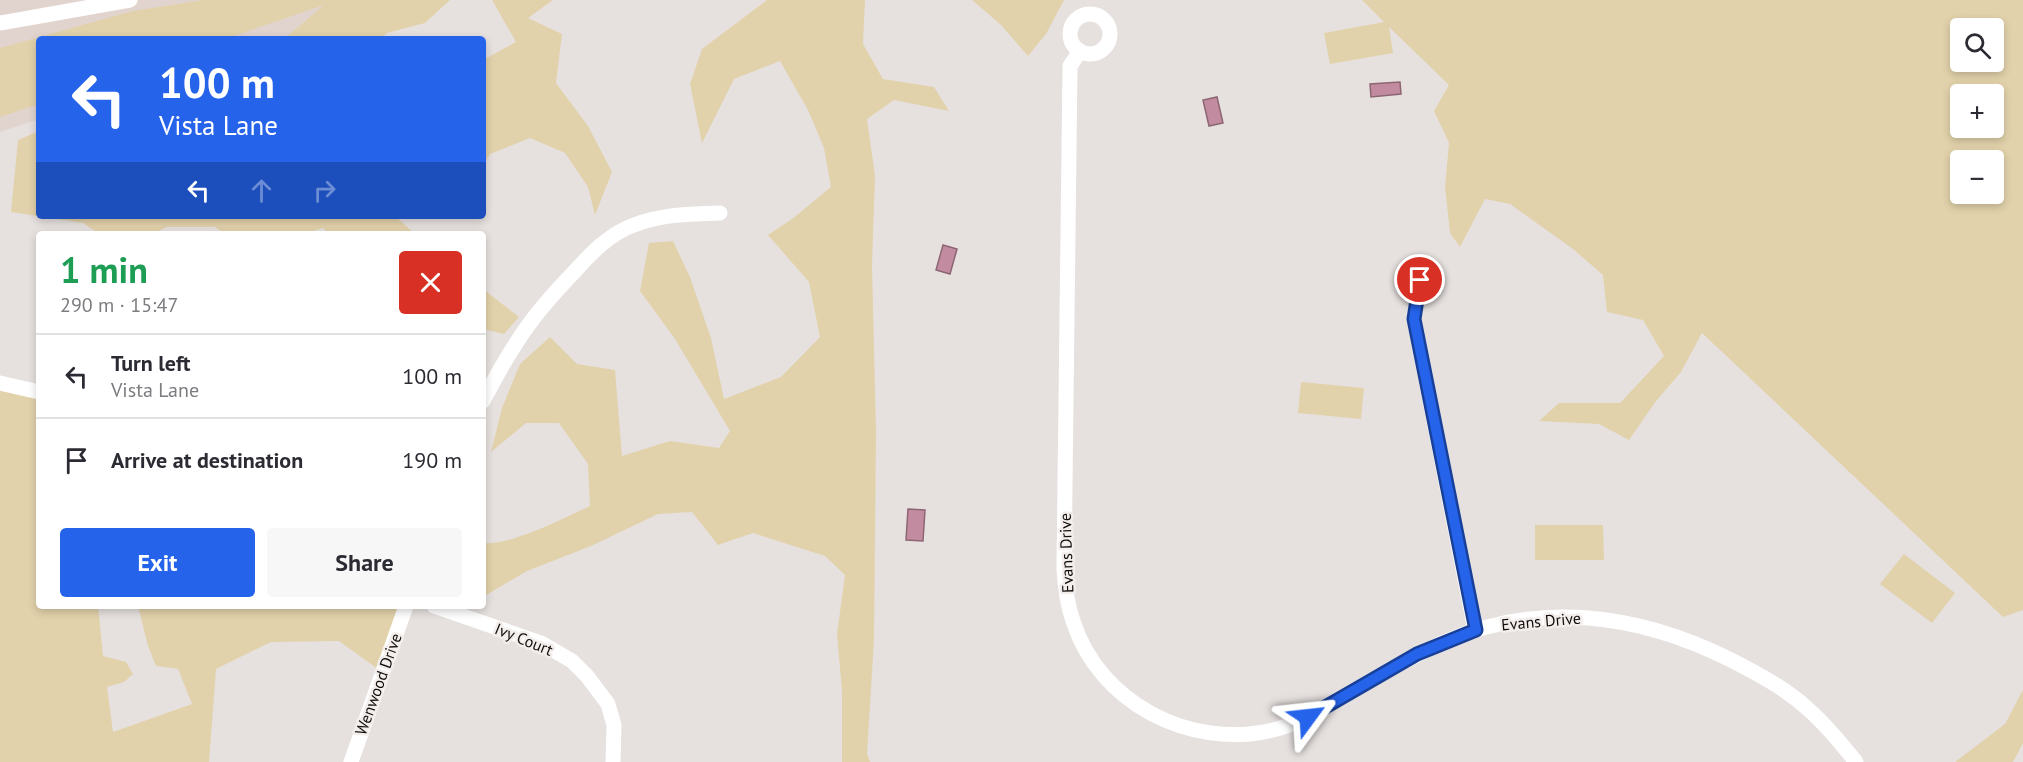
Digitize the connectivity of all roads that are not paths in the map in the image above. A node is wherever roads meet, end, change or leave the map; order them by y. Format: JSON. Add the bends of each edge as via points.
{"nodes":[{"id":1,"x":130,"y":0,"type":"edge"},
{"id":2,"x":0,"y":23,"type":"edge"},
{"id":3,"x":1080,"y":51,"type":"dead end"},
{"id":4,"x":720,"y":213,"type":"dead end"},
{"id":5,"x":1420,"y":280,"type":"dead end"},
{"id":6,"x":0,"y":383,"type":"edge"},
{"id":7,"x":36,"y":391,"type":"edge"},
{"id":8,"x":486,"y":396,"type":"edge"},
{"id":9,"x":405,"y":609,"type":"edge"},
{"id":10,"x":443,"y":609,"type":"edge"},
{"id":11,"x":1476,"y":630,"type":"junction"},
{"id":12,"x":351,"y":762,"type":"edge"},
{"id":13,"x":613,"y":762,"type":"edge"},
{"id":14,"x":1856,"y":762,"type":"edge"}],
"edges":[{"from":1,"to":2,"type":"street"},
{"from":3,"to":11,"type":"street","name":"Evans Drive","via":[[1070,66],[1064,569],[1066,597],[1074,623],[1101,673],[1146,712],[1168,723],[1206,733],[1247,734],[1274,730],[1308,717],[1417,654]]},
{"from":4,"to":8,"type":"street","via":[[675,214],[632,225],[613,235],[556,290],[533,319]]},
{"from":5,"to":11,"type":"street","via":[[1414,319]]},
{"from":6,"to":7,"type":"street"},
{"from":9,"to":12,"type":"street","name":"Wenwood Drive"},
{"from":10,"to":13,"type":"street","name":"Ivy Court","via":[[541,643],[572,661],[608,704],[614,725]]},
{"from":11,"to":14,"type":"street","name":"Evans Drive","via":[[1575,616],[1615,620],[1676,636],[1752,671],[1793,696],[1828,728]]}]}
